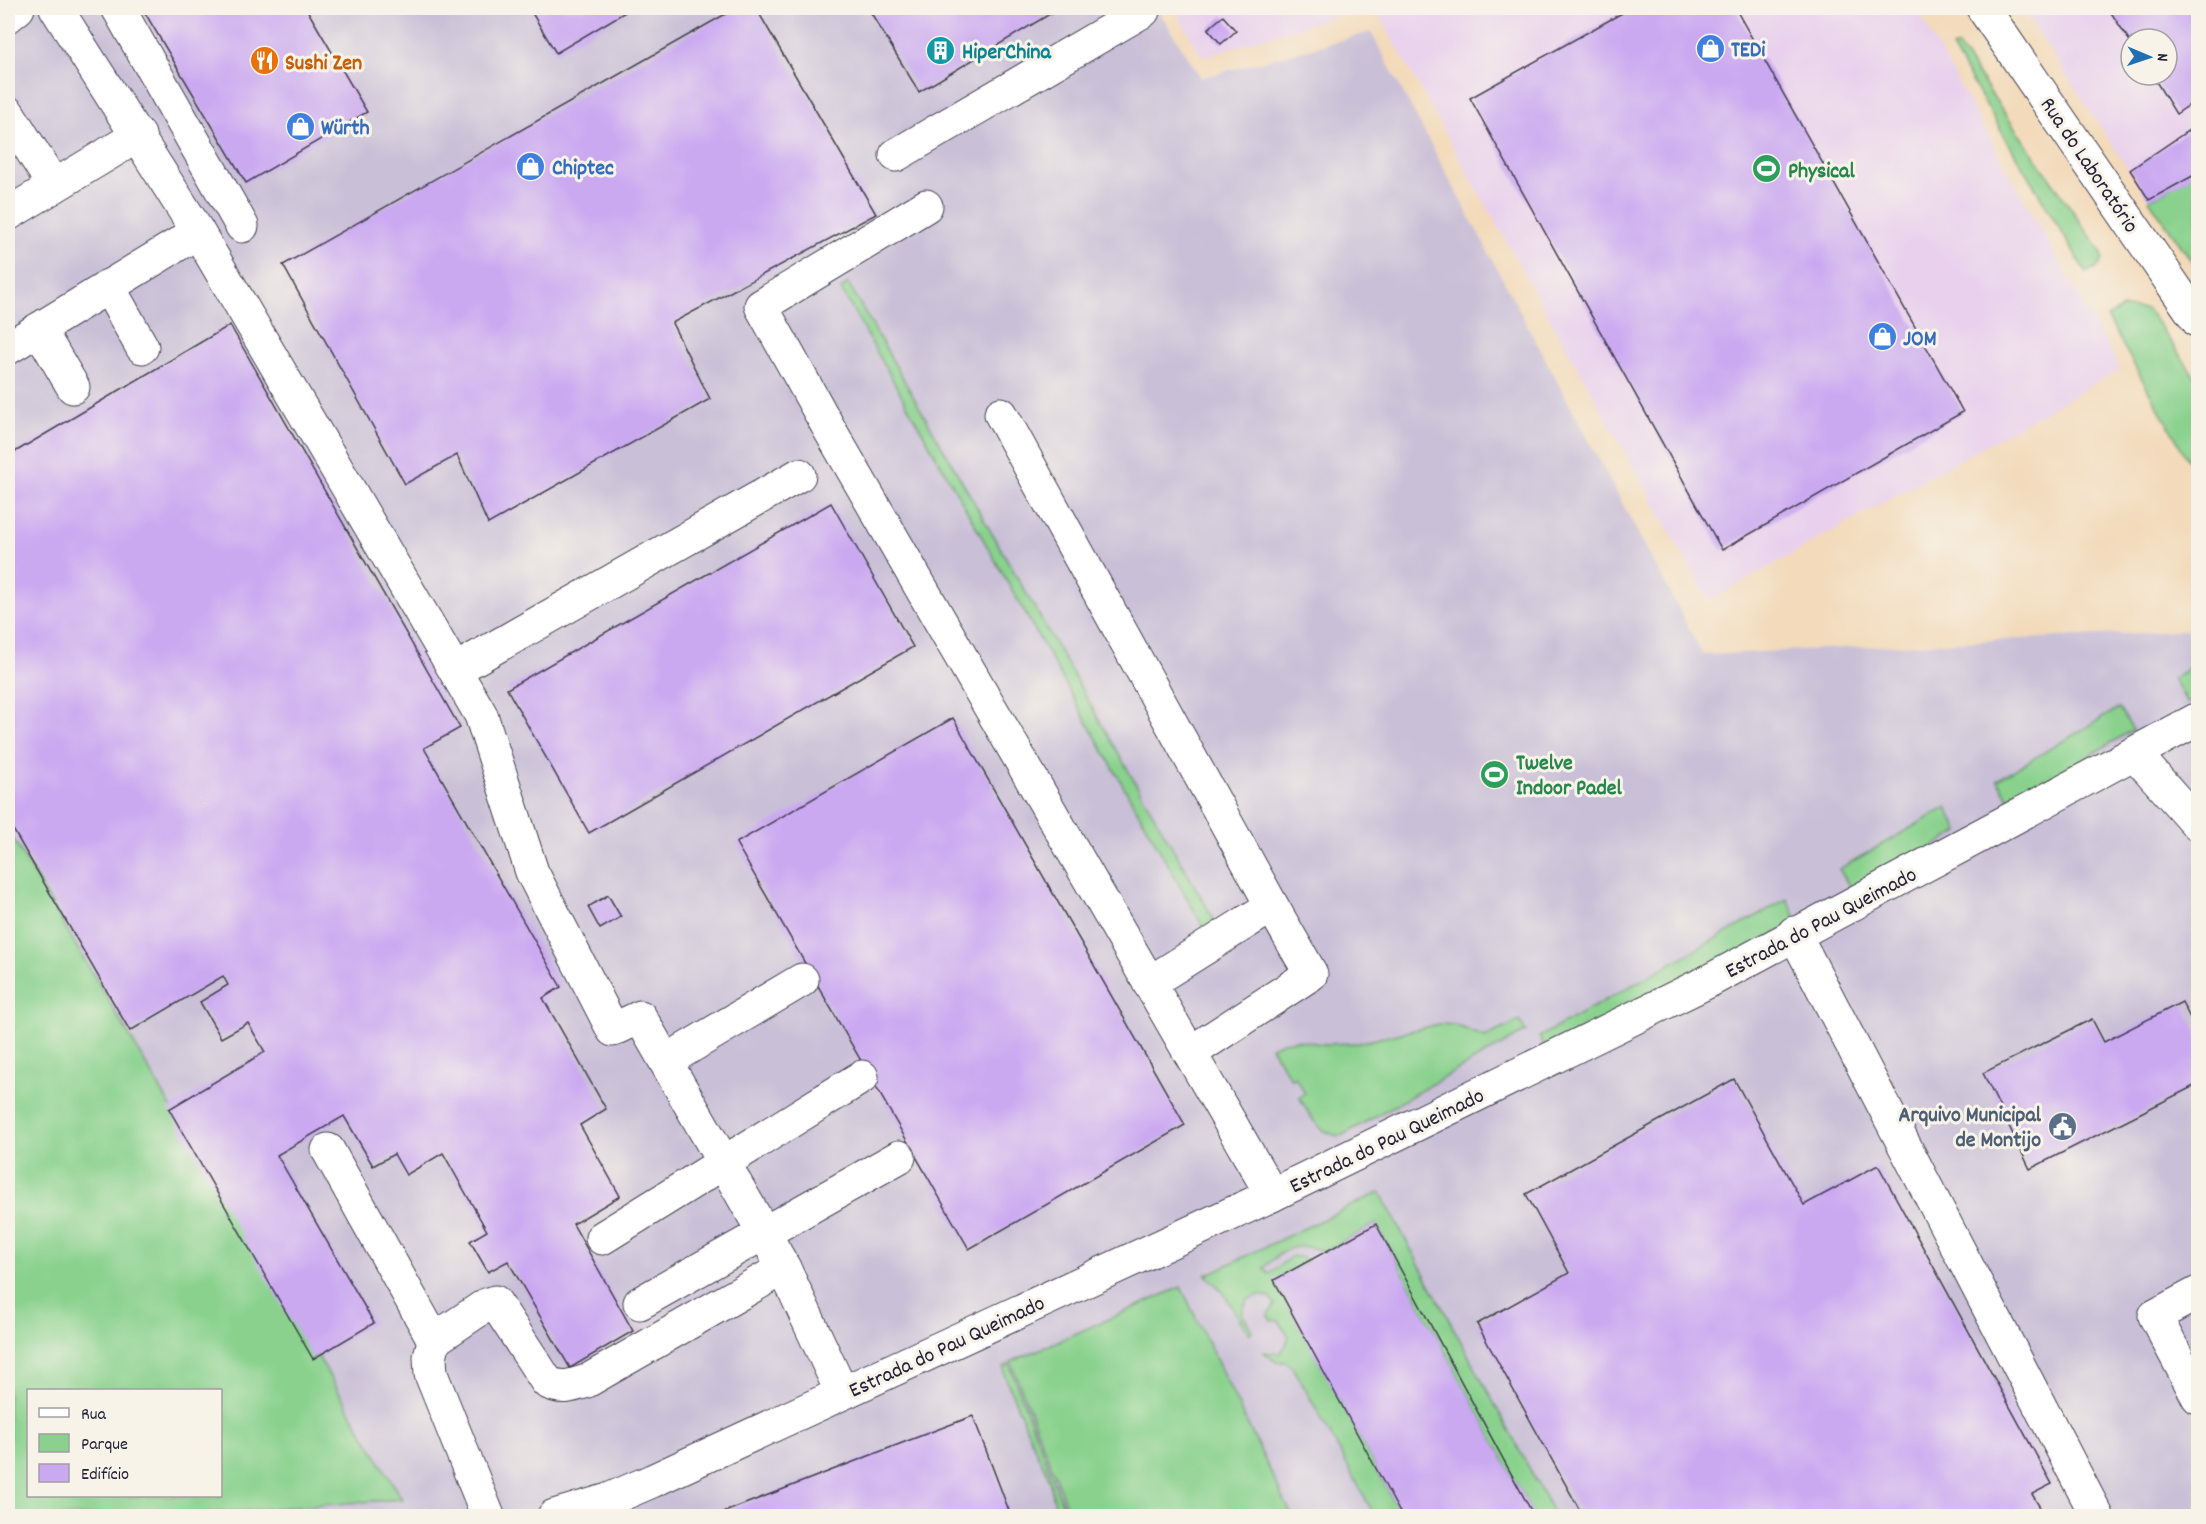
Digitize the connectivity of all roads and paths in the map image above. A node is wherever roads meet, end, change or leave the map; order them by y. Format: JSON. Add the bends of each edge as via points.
{"nodes":[{"id":1,"x":18,"y":8,"type":"edge"},
{"id":2,"x":56,"y":8,"type":"edge"},
{"id":3,"x":118,"y":8,"type":"edge"},
{"id":4,"x":1141,"y":8,"type":"edge"},
{"id":5,"x":1983,"y":8,"type":"edge"},
{"id":6,"x":8,"y":15,"type":"edge"},
{"id":7,"x":8,"y":113,"type":"edge"},
{"id":8,"x":139,"y":135,"type":"junction"},
{"id":9,"x":896,"y":155,"type":"dead end"},
{"id":10,"x":54,"y":186,"type":"junction"},
{"id":11,"x":926,"y":206,"type":"dead end"},
{"id":12,"x":8,"y":214,"type":"edge"},
{"id":13,"x":242,"y":226,"type":"dead end"},
{"id":14,"x":198,"y":232,"type":"junction"},
{"id":15,"x":108,"y":286,"type":"junction"},
{"id":16,"x":2199,"y":321,"type":"edge"},
{"id":17,"x":39,"y":329,"type":"junction"},
{"id":18,"x":142,"y":347,"type":"dead end"},
{"id":19,"x":8,"y":348,"type":"edge"},
{"id":20,"x":73,"y":387,"type":"dead end"},
{"id":21,"x":1001,"y":414,"type":"dead end"},
{"id":22,"x":799,"y":476,"type":"dead end"},
{"id":23,"x":455,"y":670,"type":"junction"},
{"id":24,"x":2199,"y":719,"type":"edge"},
{"id":25,"x":2135,"y":754,"type":"junction"},
{"id":26,"x":2199,"y":825,"type":"edge"},
{"id":27,"x":1272,"y":906,"type":"junction"},
{"id":28,"x":1794,"y":933,"type":"junction"},
{"id":29,"x":802,"y":980,"type":"dead end"},
{"id":30,"x":1149,"y":983,"type":"junction"},
{"id":31,"x":1190,"y":1053,"type":"junction"},
{"id":32,"x":666,"y":1061,"type":"junction"},
{"id":33,"x":862,"y":1077,"type":"dead end"},
{"id":34,"x":328,"y":1150,"type":"dead end"},
{"id":35,"x":899,"y":1157,"type":"dead end"},
{"id":36,"x":724,"y":1163,"type":"junction"},
{"id":37,"x":1272,"y":1195,"type":"junction"},
{"id":38,"x":764,"y":1233,"type":"junction"},
{"id":39,"x":602,"y":1238,"type":"dead end"},
{"id":40,"x":784,"y":1268,"type":"junction"},
{"id":41,"x":2199,"y":1293,"type":"edge"},
{"id":42,"x":640,"y":1303,"type":"dead end"},
{"id":43,"x":434,"y":1340,"type":"junction"},
{"id":44,"x":842,"y":1393,"type":"junction"},
{"id":45,"x":2199,"y":1397,"type":"edge"},
{"id":46,"x":488,"y":1516,"type":"edge"},
{"id":47,"x":554,"y":1516,"type":"edge"},
{"id":48,"x":2097,"y":1516,"type":"edge"}],
"edges":[{"from":1,"to":6,"type":"street"},
{"from":2,"to":8,"type":"street"},
{"from":3,"to":13,"type":"street"},
{"from":4,"to":9,"type":"street","via":[[1143,11]]},
{"from":5,"to":16,"type":"street","name":"Rua do Laboratório"},
{"from":7,"to":10,"type":"street"},
{"from":8,"to":10,"type":"street"},
{"from":8,"to":14,"type":"street"},
{"from":10,"to":12,"type":"street"},
{"from":11,"to":30,"type":"street","via":[[761,306]]},
{"from":14,"to":15,"type":"street"},
{"from":14,"to":23,"type":"street"},
{"from":15,"to":17,"type":"street"},
{"from":15,"to":18,"type":"street"},
{"from":17,"to":19,"type":"street"},
{"from":17,"to":20,"type":"street"},
{"from":21,"to":27,"type":"street"},
{"from":22,"to":23,"type":"street"},
{"from":23,"to":32,"type":"street","via":[[481,715],[532,872],[613,1030],[640,1017]]},
{"from":24,"to":25,"type":"street","name":"Estrada do Pau Queimado"},
{"from":25,"to":26,"type":"street"},
{"from":25,"to":28,"type":"street","name":"Estrada do Pau Queimado"},
{"from":27,"to":30,"type":"street"},
{"from":27,"to":31,"type":"street","via":[[1311,975]]},
{"from":28,"to":37,"type":"street","name":"Estrada do Pau Queimado","via":[[1707,982]]},
{"from":28,"to":48,"type":"street"},
{"from":29,"to":32,"type":"street"},
{"from":30,"to":31,"type":"street"},
{"from":31,"to":37,"type":"street"},
{"from":32,"to":36,"type":"street"},
{"from":33,"to":36,"type":"street"},
{"from":34,"to":43,"type":"street"},
{"from":35,"to":38,"type":"street"},
{"from":36,"to":38,"type":"street"},
{"from":36,"to":39,"type":"street"},
{"from":37,"to":44,"type":"street","name":"Estrada do Pau Queimado"},
{"from":38,"to":40,"type":"street"},
{"from":38,"to":42,"type":"street"},
{"from":40,"to":43,"type":"street","via":[[587,1381],[571,1386],[557,1388],[547,1382],[495,1302]]},
{"from":40,"to":44,"type":"street"},
{"from":41,"to":45,"type":"street","via":[[2155,1316]]},
{"from":43,"to":46,"type":"street","via":[[431,1374]]},
{"from":44,"to":47,"type":"street","name":"Estrada do Pau Queimado","via":[[608,1500]]}]}
